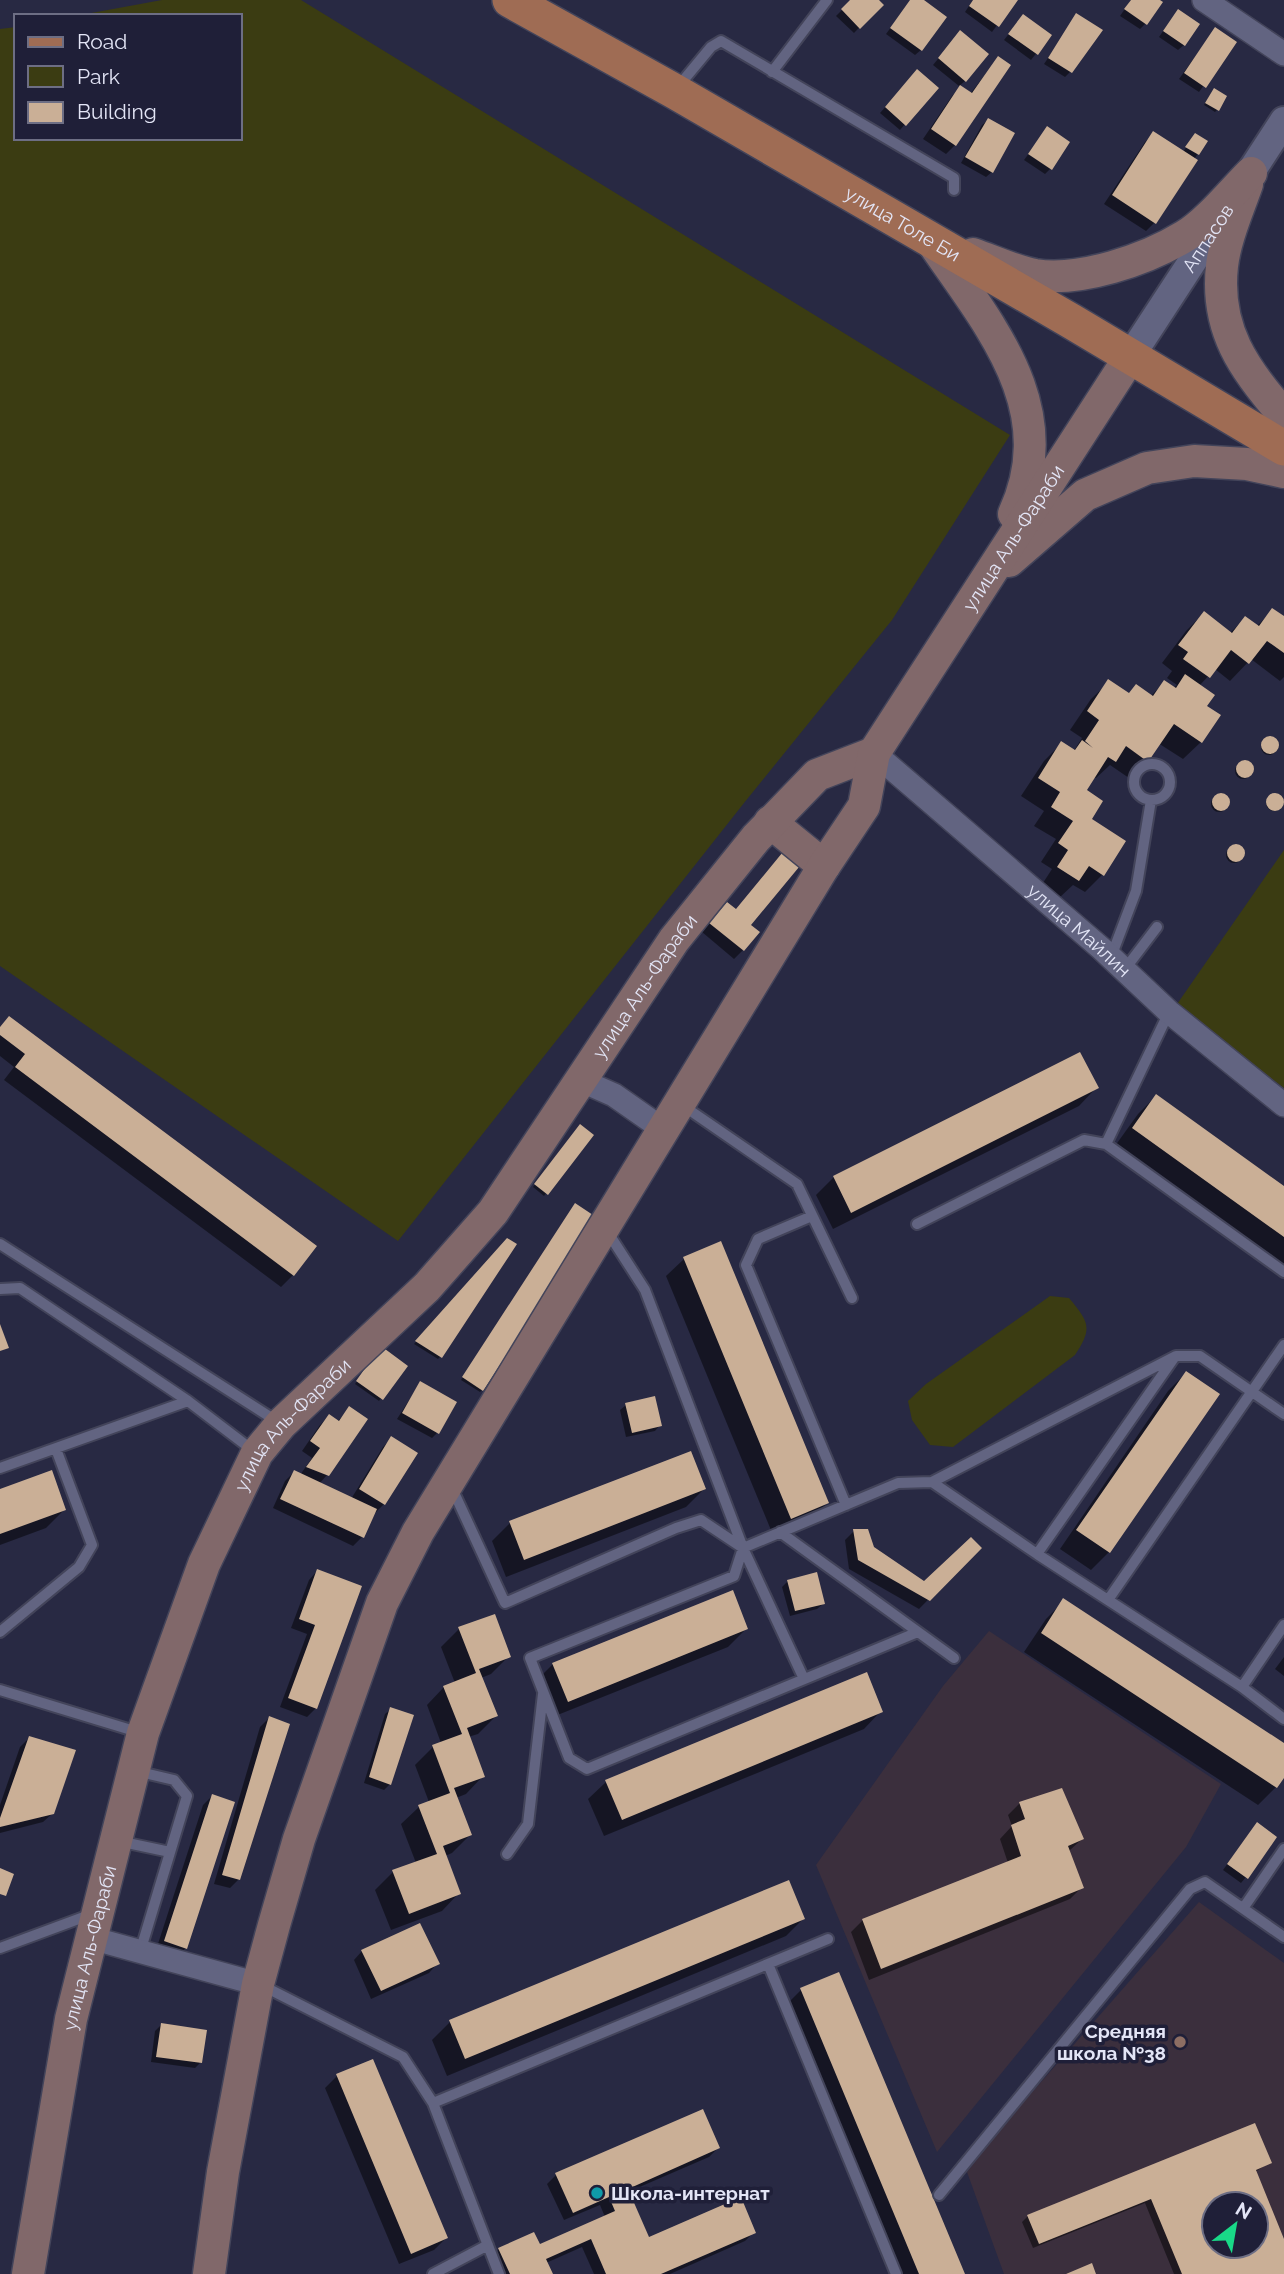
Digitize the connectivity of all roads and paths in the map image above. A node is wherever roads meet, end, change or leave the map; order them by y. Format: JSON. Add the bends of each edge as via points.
{"nodes":[{"id":1,"x":827,"y":0,"type":"edge"},
{"id":2,"x":1204,"y":0,"type":"edge"},
{"id":3,"x":512,"y":1,"type":"edge"},
{"id":4,"x":1284,"y":54,"type":"edge"},
{"id":5,"x":772,"y":72,"type":"junction"},
{"id":6,"x":674,"y":91,"type":"junction"},
{"id":7,"x":1284,"y":121,"type":"edge"},
{"id":8,"x":1251,"y":173,"type":"junction"},
{"id":9,"x":954,"y":190,"type":"dead end"},
{"id":10,"x":931,"y":240,"type":"junction"},
{"id":11,"x":1130,"y":357,"type":"junction"},
{"id":12,"x":1284,"y":415,"type":"edge"},
{"id":13,"x":1284,"y":448,"type":"edge"},
{"id":14,"x":1284,"y":472,"type":"edge"},
{"id":15,"x":982,"y":585,"type":"junction"},
{"id":16,"x":874,"y":754,"type":"junction"},
{"id":17,"x":1151,"y":800,"type":"dead end"},
{"id":18,"x":770,"y":822,"type":"junction"},
{"id":19,"x":824,"y":866,"type":"junction"},
{"id":20,"x":1157,"y":927,"type":"dead end"},
{"id":21,"x":1118,"y":963,"type":"junction"},
{"id":22,"x":1169,"y":1012,"type":"junction"},
{"id":23,"x":579,"y":1080,"type":"junction"},
{"id":24,"x":1284,"y":1105,"type":"edge"},
{"id":25,"x":672,"y":1117,"type":"junction"},
{"id":26,"x":1107,"y":1144,"type":"junction"},
{"id":27,"x":812,"y":1216,"type":"junction"},
{"id":28,"x":917,"y":1224,"type":"dead end"},
{"id":29,"x":605,"y":1228,"type":"junction"},
{"id":30,"x":0,"y":1244,"type":"edge"},
{"id":31,"x":1284,"y":1272,"type":"edge"},
{"id":32,"x":0,"y":1289,"type":"edge"},
{"id":33,"x":852,"y":1298,"type":"dead end"},
{"id":34,"x":1284,"y":1345,"type":"edge"},
{"id":35,"x":1176,"y":1356,"type":"junction"},
{"id":36,"x":1253,"y":1392,"type":"junction"},
{"id":37,"x":188,"y":1401,"type":"junction"},
{"id":38,"x":1284,"y":1414,"type":"edge"},
{"id":39,"x":281,"y":1423,"type":"junction"},
{"id":40,"x":56,"y":1449,"type":"junction"},
{"id":41,"x":257,"y":1453,"type":"junction"},
{"id":42,"x":0,"y":1468,"type":"edge"},
{"id":43,"x":932,"y":1482,"type":"junction"},
{"id":44,"x":450,"y":1483,"type":"junction"},
{"id":45,"x":846,"y":1505,"type":"junction"},
{"id":46,"x":780,"y":1532,"type":"junction"},
{"id":47,"x":743,"y":1548,"type":"junction"},
{"id":48,"x":1037,"y":1554,"type":"junction"},
{"id":49,"x":1108,"y":1600,"type":"junction"},
{"id":50,"x":1284,"y":1625,"type":"edge"},
{"id":51,"x":0,"y":1632,"type":"edge"},
{"id":52,"x":918,"y":1632,"type":"junction"},
{"id":53,"x":954,"y":1658,"type":"dead end"},
{"id":54,"x":804,"y":1679,"type":"junction"},
{"id":55,"x":1242,"y":1687,"type":"junction"},
{"id":56,"x":0,"y":1690,"type":"edge"},
{"id":57,"x":543,"y":1691,"type":"junction"},
{"id":58,"x":1284,"y":1718,"type":"edge"},
{"id":59,"x":143,"y":1733,"type":"junction"},
{"id":60,"x":134,"y":1770,"type":"junction"},
{"id":61,"x":116,"y":1841,"type":"junction"},
{"id":62,"x":1284,"y":1849,"type":"edge"},
{"id":63,"x":170,"y":1852,"type":"junction"},
{"id":64,"x":507,"y":1854,"type":"dead end"},
{"id":65,"x":1244,"y":1907,"type":"junction"},
{"id":66,"x":95,"y":1925,"type":"junction"},
{"id":67,"x":1284,"y":1937,"type":"edge"},
{"id":68,"x":828,"y":1939,"type":"dead end"},
{"id":69,"x":0,"y":1948,"type":"edge"},
{"id":70,"x":140,"y":1953,"type":"junction"},
{"id":71,"x":768,"y":1964,"type":"junction"},
{"id":72,"x":258,"y":1984,"type":"junction"},
{"id":73,"x":433,"y":2103,"type":"junction"},
{"id":74,"x":939,"y":2195,"type":"dead end"},
{"id":75,"x":488,"y":2245,"type":"junction"},
{"id":76,"x":28,"y":2274,"type":"edge"},
{"id":77,"x":209,"y":2274,"type":"edge"},
{"id":78,"x":433,"y":2274,"type":"edge"},
{"id":79,"x":499,"y":2274,"type":"edge"},
{"id":80,"x":896,"y":2274,"type":"edge"}],
"edges":[{"from":1,"to":5,"type":"lane"},
{"from":2,"to":4,"type":"street"},
{"from":3,"to":6,"type":"main road","name":"улица Толе Би"},
{"from":5,"to":6,"type":"lane","via":[[721,41]]},
{"from":5,"to":9,"type":"lane","via":[[954,178]]},
{"from":6,"to":10,"type":"main road","name":"улица Толе Би"},
{"from":7,"to":8,"type":"street","name":"Аппасов"},
{"from":8,"to":10,"type":"main road","via":[[1186,236],[1106,268],[1056,276],[1034,274]]},
{"from":8,"to":11,"type":"street","name":"Аппасов"},
{"from":8,"to":12,"type":"main road","via":[[1222,265],[1221,301],[1231,342],[1262,391]]},
{"from":10,"to":11,"type":"main road","name":"улица Толе Би"},
{"from":10,"to":15,"type":"main road","via":[[1002,343],[1021,390],[1032,447],[1024,492]]},
{"from":11,"to":13,"type":"main road","name":"улица Толе Би"},
{"from":11,"to":15,"type":"main road","name":"улица Аль-Фараби"},
{"from":14,"to":15,"type":"main road","via":[[1194,461],[1147,468],[1085,495]]},
{"from":15,"to":16,"type":"main road","name":"улица Аль-Фараби"},
{"from":16,"to":18,"type":"main road","name":"улица Аль-Фараби","via":[[817,775]]},
{"from":16,"to":19,"type":"main road","name":"улица Аль-Фараби","via":[[864,806]]},
{"from":16,"to":21,"type":"street","name":"улица Майлин"},
{"from":17,"to":21,"type":"lane"},
{"from":18,"to":19,"type":"main road"},
{"from":18,"to":23,"type":"main road","name":"улица Аль-Фараби","via":[[674,940]]},
{"from":19,"to":25,"type":"main road","name":"улица Аль-Фараби"},
{"from":20,"to":21,"type":"lane"},
{"from":21,"to":22,"type":"street","name":"улица Майлин"},
{"from":22,"to":24,"type":"street","name":"улица Майлин"},
{"from":22,"to":26,"type":"lane"},
{"from":23,"to":25,"type":"street"},
{"from":23,"to":39,"type":"main road","name":"улица Аль-Фараби","via":[[493,1212],[427,1287]]},
{"from":25,"to":27,"type":"lane","via":[[797,1184]]},
{"from":25,"to":29,"type":"main road","name":"улица Аль-Фараби"},
{"from":26,"to":28,"type":"lane","via":[[1084,1140]]},
{"from":26,"to":31,"type":"lane"},
{"from":27,"to":33,"type":"lane"},
{"from":27,"to":45,"type":"lane","via":[[758,1240],[746,1265]]},
{"from":29,"to":44,"type":"main road","name":"улица Аль-Фараби"},
{"from":29,"to":47,"type":"lane","via":[[645,1290]]},
{"from":30,"to":39,"type":"lane"},
{"from":32,"to":37,"type":"lane","via":[[20,1288]]},
{"from":34,"to":36,"type":"lane"},
{"from":35,"to":36,"type":"lane","via":[[1200,1356]]},
{"from":35,"to":43,"type":"lane"},
{"from":35,"to":48,"type":"lane"},
{"from":36,"to":38,"type":"lane"},
{"from":36,"to":49,"type":"lane"},
{"from":37,"to":40,"type":"lane"},
{"from":37,"to":41,"type":"lane"},
{"from":39,"to":41,"type":"main road","name":"улица Аль-Фараби"},
{"from":40,"to":42,"type":"lane"},
{"from":40,"to":51,"type":"lane","via":[[92,1545],[79,1567]]},
{"from":41,"to":59,"type":"main road","name":"улица Аль-Фараби","via":[[204,1564]]},
{"from":43,"to":45,"type":"lane","via":[[898,1483]]},
{"from":43,"to":48,"type":"lane"},
{"from":44,"to":47,"type":"lane","via":[[505,1603],[701,1520]]},
{"from":44,"to":72,"type":"main road","name":"улица Аль-Фараби","via":[[418,1532],[382,1604],[299,1839]]},
{"from":45,"to":46,"type":"lane"},
{"from":46,"to":47,"type":"lane"},
{"from":46,"to":52,"type":"lane"},
{"from":47,"to":54,"type":"lane"},
{"from":47,"to":57,"type":"lane","via":[[734,1576],[530,1658]]},
{"from":48,"to":49,"type":"lane"},
{"from":49,"to":55,"type":"lane"},
{"from":50,"to":55,"type":"lane"},
{"from":52,"to":53,"type":"lane"},
{"from":52,"to":54,"type":"lane"},
{"from":54,"to":57,"type":"lane","via":[[587,1769],[569,1758]]},
{"from":55,"to":58,"type":"lane"},
{"from":56,"to":59,"type":"lane"},
{"from":57,"to":64,"type":"lane","via":[[528,1824]]},
{"from":59,"to":60,"type":"main road","name":"улица Аль-Фараби"},
{"from":60,"to":61,"type":"main road","name":"улица Аль-Фараби"},
{"from":60,"to":63,"type":"lane","via":[[174,1780],[187,1796]]},
{"from":61,"to":63,"type":"lane"},
{"from":61,"to":66,"type":"main road","name":"улица Аль-Фараби"},
{"from":62,"to":65,"type":"lane"},
{"from":63,"to":70,"type":"lane"},
{"from":65,"to":67,"type":"lane"},
{"from":65,"to":74,"type":"lane","via":[[1205,1882],[1191,1889]]},
{"from":66,"to":69,"type":"lane"},
{"from":66,"to":70,"type":"street"},
{"from":66,"to":76,"type":"main road","name":"улица Аль-Фараби","via":[[71,2019]]},
{"from":68,"to":71,"type":"lane"},
{"from":70,"to":72,"type":"street"},
{"from":71,"to":73,"type":"lane"},
{"from":71,"to":80,"type":"lane"},
{"from":72,"to":73,"type":"lane","via":[[403,2057]]},
{"from":72,"to":77,"type":"main road","name":"улица Аль-Фараби"},
{"from":73,"to":75,"type":"lane"},
{"from":75,"to":78,"type":"lane"},
{"from":75,"to":79,"type":"lane"}]}
